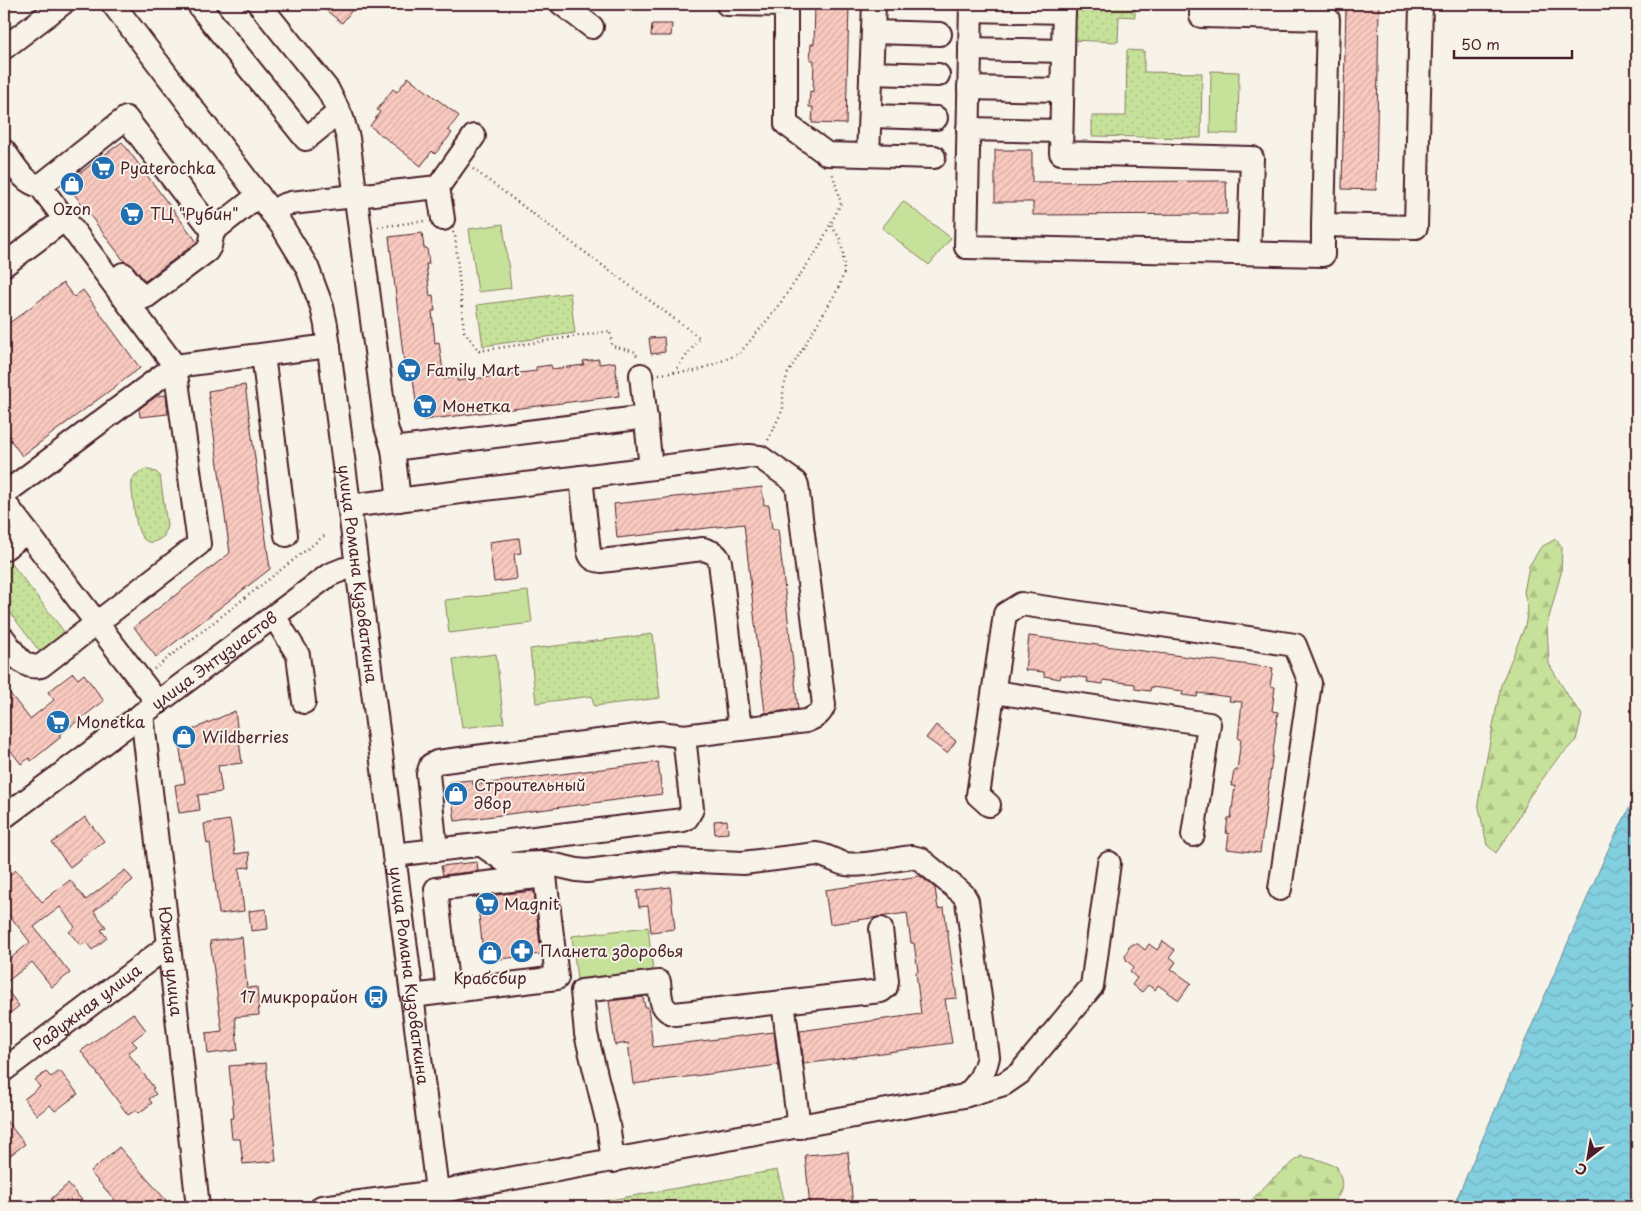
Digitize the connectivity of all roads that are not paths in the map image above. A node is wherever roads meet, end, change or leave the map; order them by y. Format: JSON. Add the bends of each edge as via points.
{"nodes":[{"id":1,"x":62,"y":4,"type":"edge"},
{"id":2,"x":113,"y":4,"type":"edge"},
{"id":3,"x":205,"y":4,"type":"edge"},
{"id":4,"x":259,"y":4,"type":"edge"},
{"id":5,"x":562,"y":4,"type":"edge"},
{"id":6,"x":727,"y":4,"type":"edge"},
{"id":7,"x":874,"y":4,"type":"edge"},
{"id":8,"x":1202,"y":4,"type":"edge"},
{"id":9,"x":1421,"y":4,"type":"edge"},
{"id":10,"x":971,"y":7,"type":"edge"},
{"id":11,"x":1064,"y":8,"type":"edge"},
{"id":12,"x":592,"y":27,"type":"dead end"},
{"id":13,"x":873,"y":32,"type":"junction"},
{"id":14,"x":940,"y":34,"type":"dead end"},
{"id":15,"x":4,"y":48,"type":"edge"},
{"id":16,"x":970,"y":49,"type":"junction"},
{"id":17,"x":1063,"y":51,"type":"junction"},
{"id":18,"x":871,"y":73,"type":"junction"},
{"id":19,"x":938,"y":76,"type":"dead end"},
{"id":20,"x":969,"y":88,"type":"junction"},
{"id":21,"x":1062,"y":90,"type":"junction"},
{"id":22,"x":339,"y":112,"type":"junction"},
{"id":23,"x":870,"y":116,"type":"junction"},
{"id":24,"x":936,"y":118,"type":"dead end"},
{"id":25,"x":968,"y":129,"type":"junction"},
{"id":26,"x":1061,"y":131,"type":"junction"},
{"id":27,"x":474,"y":136,"type":"dead end"},
{"id":28,"x":5,"y":155,"type":"edge"},
{"id":29,"x":868,"y":155,"type":"junction"},
{"id":30,"x":934,"y":157,"type":"dead end"},
{"id":31,"x":45,"y":181,"type":"junction"},
{"id":32,"x":438,"y":187,"type":"junction"},
{"id":33,"x":356,"y":196,"type":"junction"},
{"id":34,"x":265,"y":203,"type":"junction"},
{"id":35,"x":65,"y":219,"type":"junction"},
{"id":36,"x":442,"y":219,"type":"road end"},
{"id":37,"x":1323,"y":225,"type":"junction"},
{"id":38,"x":213,"y":231,"type":"junction"},
{"id":39,"x":1250,"y":253,"type":"junction"},
{"id":40,"x":4,"y":265,"type":"edge"},
{"id":41,"x":329,"y":346,"type":"junction"},
{"id":42,"x":263,"y":355,"type":"junction"},
{"id":43,"x":175,"y":366,"type":"junction"},
{"id":44,"x":641,"y":375,"type":"dead end"},
{"id":45,"x":646,"y":417,"type":"junction"},
{"id":46,"x":393,"y":449,"type":"junction"},
{"id":47,"x":651,"y":468,"type":"junction"},
{"id":48,"x":580,"y":477,"type":"junction"},
{"id":49,"x":4,"y":494,"type":"edge"},
{"id":50,"x":399,"y":500,"type":"junction"},
{"id":51,"x":4,"y":502,"type":"edge"},
{"id":52,"x":349,"y":506,"type":"junction"},
{"id":53,"x":27,"y":532,"type":"junction"},
{"id":54,"x":286,"y":535,"type":"dead end"},
{"id":55,"x":4,"y":549,"type":"edge"},
{"id":56,"x":357,"y":567,"type":"junction"},
{"id":57,"x":274,"y":616,"type":"junction"},
{"id":58,"x":97,"y":623,"type":"junction"},
{"id":59,"x":4,"y":639,"type":"edge"},
{"id":60,"x":994,"y":692,"type":"junction"},
{"id":61,"x":304,"y":702,"type":"dead end"},
{"id":62,"x":150,"y":708,"type":"junction"},
{"id":63,"x":740,"y":729,"type":"junction"},
{"id":64,"x":684,"y":736,"type":"junction"},
{"id":65,"x":989,"y":806,"type":"dead end"},
{"id":66,"x":7,"y":807,"type":"edge"},
{"id":67,"x":1193,"y":835,"type":"dead end"},
{"id":68,"x":482,"y":845,"type":"junction"},
{"id":69,"x":436,"y":850,"type":"junction"},
{"id":70,"x":394,"y":855,"type":"junction"},
{"id":71,"x":1110,"y":863,"type":"dead end"},
{"id":72,"x":1280,"y":889,"type":"dead end"},
{"id":73,"x":881,"y":929,"type":"dead end"},
{"id":74,"x":169,"y":944,"type":"junction"},
{"id":75,"x":448,"y":992,"type":"junction"},
{"id":76,"x":412,"y":996,"type":"junction"},
{"id":77,"x":783,"y":1002,"type":"junction"},
{"id":78,"x":4,"y":1070,"type":"edge"},
{"id":79,"x":964,"y":1096,"type":"junction"},
{"id":80,"x":799,"y":1126,"type":"junction"},
{"id":81,"x":613,"y":1161,"type":"junction"},
{"id":82,"x":438,"y":1200,"type":"edge"},
{"id":83,"x":198,"y":1207,"type":"edge"},
{"id":84,"x":322,"y":1207,"type":"edge"}],
"edges":[{"from":1,"to":15,"type":"street"},
{"from":2,"to":34,"type":"street","name":"улица Романа Кузоваткина"},
{"from":3,"to":22,"type":"street","via":[[200,7],[306,139]]},
{"from":4,"to":22,"type":"street","via":[[328,90]]},
{"from":5,"to":12,"type":"street"},
{"from":6,"to":29,"type":"street","via":[[786,6],[786,124],[827,154]]},
{"from":7,"to":13,"type":"street"},
{"from":8,"to":37,"type":"street","via":[[1201,16],[1328,19]]},
{"from":9,"to":37,"type":"street","via":[[1416,227]]},
{"from":10,"to":11,"type":"street"},
{"from":10,"to":16,"type":"street"},
{"from":11,"to":17,"type":"street"},
{"from":13,"to":14,"type":"street"},
{"from":13,"to":18,"type":"street"},
{"from":16,"to":17,"type":"street"},
{"from":16,"to":20,"type":"street"},
{"from":17,"to":21,"type":"street"},
{"from":18,"to":19,"type":"street"},
{"from":18,"to":23,"type":"street"},
{"from":20,"to":21,"type":"street"},
{"from":20,"to":25,"type":"street"},
{"from":21,"to":26,"type":"street"},
{"from":22,"to":33,"type":"street","via":[[348,138]]},
{"from":23,"to":24,"type":"street"},
{"from":23,"to":29,"type":"street"},
{"from":25,"to":26,"type":"street"},
{"from":25,"to":39,"type":"street","via":[[966,247]]},
{"from":26,"to":39,"type":"street","via":[[1061,153],[1252,158]]},
{"from":27,"to":32,"type":"street"},
{"from":28,"to":31,"type":"street","via":[[25,179],[33,184]]},
{"from":29,"to":30,"type":"street"},
{"from":31,"to":35,"type":"street"},
{"from":31,"to":38,"type":"street","via":[[126,118]]},
{"from":31,"to":38,"type":"street","via":[[142,298],[208,251]]},
{"from":32,"to":33,"type":"street"},
{"from":32,"to":36,"type":"street"},
{"from":33,"to":34,"type":"street","via":[[284,205]]},
{"from":33,"to":46,"type":"street","via":[[386,427]]},
{"from":34,"to":38,"type":"street"},
{"from":34,"to":41,"type":"street","name":"улица Романа Кузоваткина","via":[[307,267],[322,307]]},
{"from":35,"to":40,"type":"street"},
{"from":35,"to":43,"type":"street"},
{"from":37,"to":39,"type":"street","via":[[1322,255]]},
{"from":41,"to":42,"type":"street"},
{"from":41,"to":52,"type":"street","name":"улица Романа Кузоваткина"},
{"from":42,"to":43,"type":"street"},
{"from":42,"to":54,"type":"street"},
{"from":43,"to":49,"type":"street"},
{"from":43,"to":58,"type":"street","via":[[199,544]]},
{"from":44,"to":45,"type":"street"},
{"from":45,"to":46,"type":"street"},
{"from":45,"to":47,"type":"street"},
{"from":46,"to":50,"type":"street"},
{"from":47,"to":48,"type":"street"},
{"from":47,"to":63,"type":"street","via":[[760,457],[797,485],[824,704],[822,712],[806,721]]},
{"from":48,"to":50,"type":"street"},
{"from":48,"to":63,"type":"street","via":[[589,552],[595,560],[703,549],[718,555]]},
{"from":50,"to":52,"type":"street"},
{"from":51,"to":53,"type":"street"},
{"from":52,"to":56,"type":"street","name":"улица Романа Кузоваткина"},
{"from":53,"to":55,"type":"street"},
{"from":53,"to":58,"type":"street"},
{"from":56,"to":57,"type":"street","name":"улица Энтузиастов","via":[[329,576]]},
{"from":56,"to":70,"type":"street","name":"улица Романа Кузоваткина"},
{"from":57,"to":61,"type":"street","via":[[298,655]]},
{"from":57,"to":62,"type":"street","name":"улица Энтузиастов"},
{"from":58,"to":59,"type":"street","via":[[34,668],[22,663]]},
{"from":58,"to":62,"type":"street","via":[[140,679]]},
{"from":60,"to":65,"type":"street","via":[[978,795]]},
{"from":60,"to":67,"type":"street","via":[[1209,724]]},
{"from":60,"to":72,"type":"street","via":[[1005,614],[1021,604],[1295,645],[1310,683]]},
{"from":62,"to":66,"type":"street","name":"улица Энтузиастов"},
{"from":62,"to":74,"type":"street","name":"Южная улица"},
{"from":63,"to":64,"type":"street"},
{"from":64,"to":68,"type":"street","via":[[692,809],[688,818]]},
{"from":64,"to":69,"type":"street","via":[[660,733],[436,762],[428,774]]},
{"from":68,"to":69,"type":"street"},
{"from":68,"to":79,"type":"street","via":[[509,864],[546,863],[587,871],[676,860],[743,863],[816,854],[844,864],[912,857],[920,859],[963,894],[967,901],[988,1057],[972,1091]]},
{"from":69,"to":70,"type":"street"},
{"from":70,"to":76,"type":"street","name":"улица Романа Кузоваткина"},
{"from":71,"to":79,"type":"street","via":[[1092,986],[1020,1072],[1004,1084]]},
{"from":73,"to":77,"type":"street","via":[[887,981],[881,991]]},
{"from":74,"to":78,"type":"street","name":"Радужная улица"},
{"from":74,"to":83,"type":"street","name":"Южная улица"},
{"from":75,"to":75,"type":"street","via":[[557,978],[545,876],[436,889]]},
{"from":75,"to":76,"type":"street"},
{"from":76,"to":82,"type":"street","name":"улица Романа Кузоваткина"},
{"from":77,"to":80,"type":"street"},
{"from":77,"to":81,"type":"street","via":[[675,1014],[663,1006],[659,982],[582,991],[586,1034],[608,1124]]},
{"from":79,"to":80,"type":"street"},
{"from":80,"to":81,"type":"street"},
{"from":81,"to":82,"type":"street"},
{"from":82,"to":84,"type":"street"}]}
